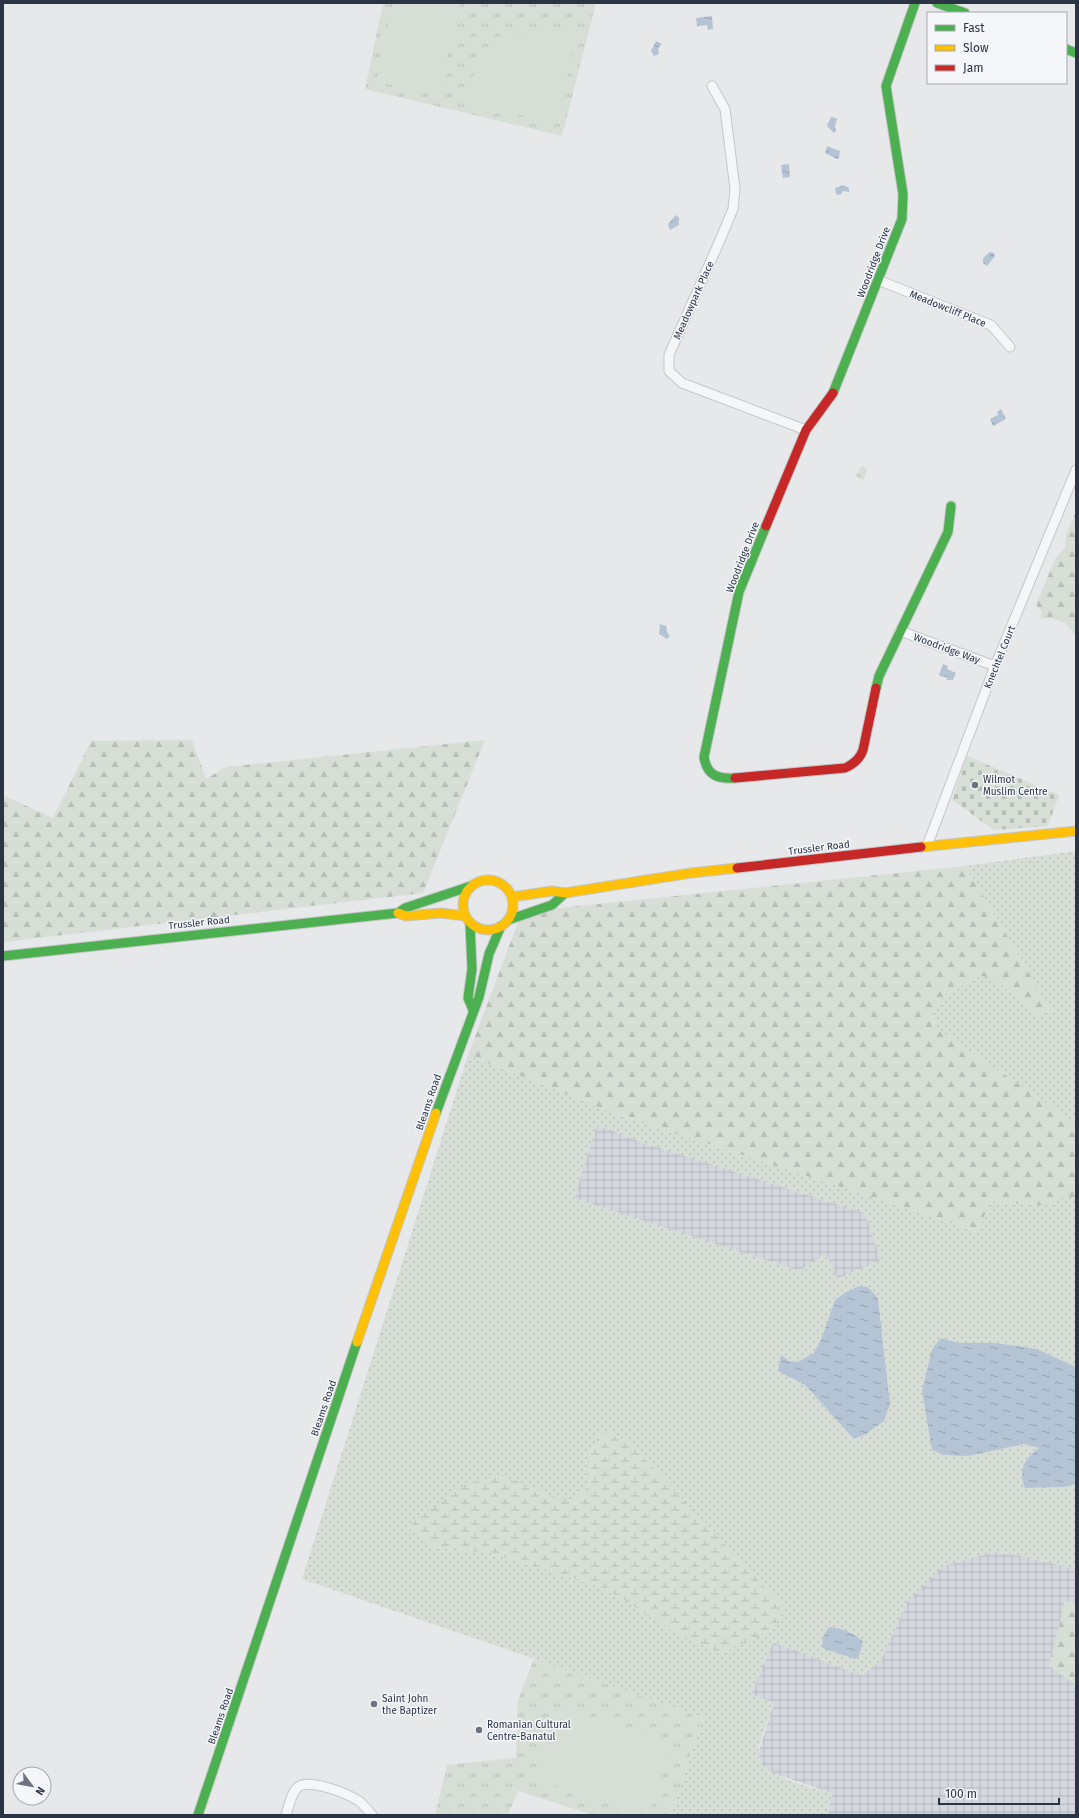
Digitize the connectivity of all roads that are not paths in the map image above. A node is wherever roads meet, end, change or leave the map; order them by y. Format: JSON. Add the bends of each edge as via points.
{"nodes":[{"id":1,"x":914,"y":3,"type":"edge"},
{"id":2,"x":937,"y":3,"type":"edge"},
{"id":3,"x":962,"y":12,"type":"edge"},
{"id":4,"x":712,"y":86,"type":"dead end"},
{"id":5,"x":878,"y":280,"type":"junction"},
{"id":6,"x":1010,"y":347,"type":"dead end"},
{"id":7,"x":806,"y":430,"type":"junction"},
{"id":8,"x":1076,"y":470,"type":"edge"},
{"id":9,"x":951,"y":506,"type":"dead end"},
{"id":10,"x":900,"y":631,"type":"junction"},
{"id":11,"x":995,"y":666,"type":"junction"},
{"id":12,"x":1076,"y":831,"type":"edge"},
{"id":13,"x":927,"y":846,"type":"junction"},
{"id":14,"x":471,"y":886,"type":"junction"},
{"id":15,"x":565,"y":893,"type":"junction"},
{"id":16,"x":512,"y":897,"type":"junction"},
{"id":17,"x":398,"y":912,"type":"junction"},
{"id":18,"x":468,"y":919,"type":"junction"},
{"id":19,"x":504,"y":923,"type":"junction"},
{"id":20,"x":3,"y":956,"type":"edge"},
{"id":21,"x":473,"y":1010,"type":"junction"},
{"id":22,"x":198,"y":1815,"type":"edge"},
{"id":23,"x":286,"y":1815,"type":"edge"},
{"id":24,"x":372,"y":1815,"type":"edge"}],
"edges":[{"from":1,"to":5,"type":"main road","name":"Woodridge Drive","via":[[886,86],[903,206],[902,219]]},
{"from":2,"to":3,"type":"main road"},
{"from":4,"to":7,"type":"street","name":"Meadowpark Place","via":[[725,108],[736,189],[720,240],[668,355],[669,371],[682,383]]},
{"from":5,"to":6,"type":"street","name":"Meadowcliff Place","via":[[990,325]]},
{"from":5,"to":7,"type":"main road","name":"Woodridge Drive","via":[[833,393]]},
{"from":7,"to":10,"type":"main road","name":"Woodridge Drive","via":[[739,592],[704,757],[707,769],[722,779],[845,768],[855,764],[862,753],[879,676]]},
{"from":8,"to":11,"type":"street","name":"Knechtel Court"},
{"from":9,"to":10,"type":"main road","name":"Woodridge Drive","via":[[948,532]]},
{"from":10,"to":11,"type":"street","name":"Woodridge Way"},
{"from":11,"to":13,"type":"street","name":"Knechtel Court"},
{"from":12,"to":13,"type":"main road","name":"Trussler Road"},
{"from":13,"to":15,"type":"main road","name":"Trussler Road","via":[[690,873]]},
{"from":14,"to":16,"type":"main road","via":[[486,880],[494,880],[508,889]]},
{"from":14,"to":17,"type":"main road","name":"Trussler Road"},
{"from":14,"to":18,"type":"main road","via":[[463,900],[463,908]]},
{"from":15,"to":16,"type":"main road","name":"Trussler Road","via":[[552,891]]},
{"from":15,"to":19,"type":"main road","name":"Trussler Road","via":[[552,904]]},
{"from":16,"to":19,"type":"main road","via":[[512,913]]},
{"from":17,"to":18,"type":"main road","name":"Trussler Road","via":[[406,916],[441,913]]},
{"from":17,"to":20,"type":"main road","name":"Trussler Road"},
{"from":18,"to":19,"type":"main road","via":[[477,928],[485,930],[494,929]]},
{"from":18,"to":21,"type":"main road","via":[[472,969],[468,998]]},
{"from":19,"to":21,"type":"main road","name":"Bleams Road","via":[[489,954],[480,997]]},
{"from":21,"to":22,"type":"main road","name":"Bleams Road","via":[[373,1295]]},
{"from":23,"to":24,"type":"street","via":[[294,1792],[298,1787],[310,1783],[352,1797],[361,1802]]}]}
